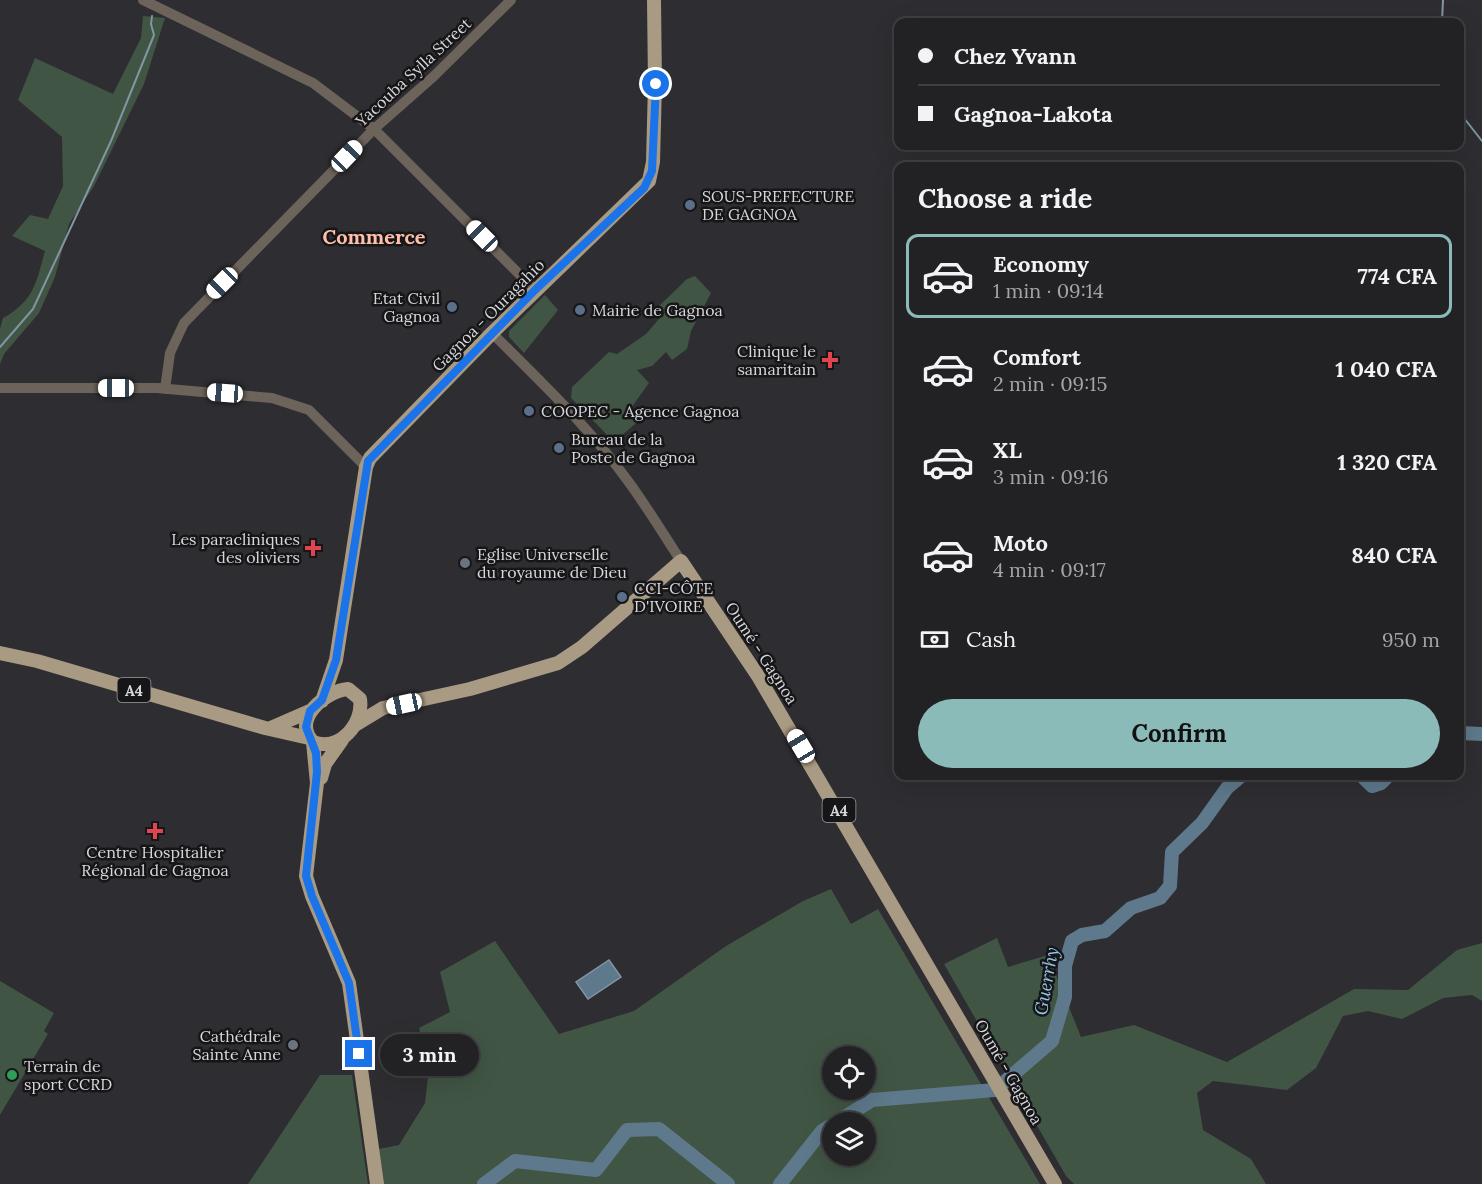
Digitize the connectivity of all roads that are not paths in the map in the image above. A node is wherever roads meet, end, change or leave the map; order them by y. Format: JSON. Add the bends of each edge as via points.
{"nodes":[{"id":1,"x":143,"y":0,"type":"edge"},
{"id":2,"x":511,"y":0,"type":"edge"},
{"id":3,"x":654,"y":0,"type":"edge"},
{"id":4,"x":374,"y":129,"type":"junction"},
{"id":5,"x":535,"y":290,"type":"junction"},
{"id":6,"x":492,"y":333,"type":"junction"},
{"id":7,"x":0,"y":388,"type":"edge"},
{"id":8,"x":165,"y":389,"type":"junction"},
{"id":9,"x":366,"y":467,"type":"junction"},
{"id":10,"x":681,"y":561,"type":"junction"},
{"id":11,"x":0,"y":653,"type":"edge"},
{"id":12,"x":336,"y":660,"type":"junction"},
{"id":13,"x":348,"y":689,"type":"junction"},
{"id":14,"x":360,"y":699,"type":"junction"},
{"id":15,"x":322,"y":700,"type":"junction"},
{"id":16,"x":383,"y":708,"type":"junction"},
{"id":17,"x":310,"y":711,"type":"junction"},
{"id":18,"x":269,"y":729,"type":"junction"},
{"id":19,"x":350,"y":730,"type":"junction"},
{"id":20,"x":311,"y":740,"type":"junction"},
{"id":21,"x":316,"y":797,"type":"junction"},
{"id":22,"x":377,"y":1184,"type":"edge"},
{"id":23,"x":1055,"y":1184,"type":"edge"}],
"edges":[{"from":1,"to":4,"type":"street","via":[[313,83]]},
{"from":2,"to":4,"type":"street","name":"Yacouba Sylla Street"},
{"from":3,"to":5,"type":"main road","name":"Gagnoa - Ouragahio","via":[[656,84],[649,181]]},
{"from":4,"to":5,"type":"street"},
{"from":4,"to":8,"type":"street","name":"Yacouba Sylla Street","via":[[184,323],[170,353]]},
{"from":5,"to":6,"type":"main road","name":"Gagnoa - Ouragahio"},
{"from":6,"to":9,"type":"main road","name":"Gagnoa - Ouragahio","via":[[369,458]]},
{"from":6,"to":10,"type":"street","via":[[617,467]]},
{"from":7,"to":8,"type":"street"},
{"from":8,"to":9,"type":"street","via":[[245,394],[296,404],[309,410]]},
{"from":9,"to":12,"type":"main road","name":"Gagnoa - Ouragahio"},
{"from":10,"to":16,"type":"main road","via":[[582,647],[558,663],[470,689]]},
{"from":10,"to":23,"type":"main road","name":"Oumé - Gagnoa","number":"A4","via":[[758,676]]},
{"from":11,"to":18,"type":"main road","number":"A4"},
{"from":12,"to":13,"type":"main road"},
{"from":12,"to":15,"type":"main road","name":"Gagnoa - Ouragahio"},
{"from":13,"to":14,"type":"main road"},
{"from":13,"to":15,"type":"main road"},
{"from":14,"to":16,"type":"main road"},
{"from":14,"to":19,"type":"main road","via":[[361,712]]},
{"from":15,"to":17,"type":"main road"},
{"from":16,"to":19,"type":"main road"},
{"from":17,"to":18,"type":"main road"},
{"from":17,"to":20,"type":"main road","via":[[306,727]]},
{"from":18,"to":20,"type":"main road","number":"A4"},
{"from":19,"to":20,"type":"main road","via":[[328,744]]},
{"from":19,"to":21,"type":"main road","via":[[325,764]]},
{"from":20,"to":21,"type":"main road","via":[[317,763]]},
{"from":21,"to":22,"type":"main road","via":[[306,876],[349,983]]}]}
